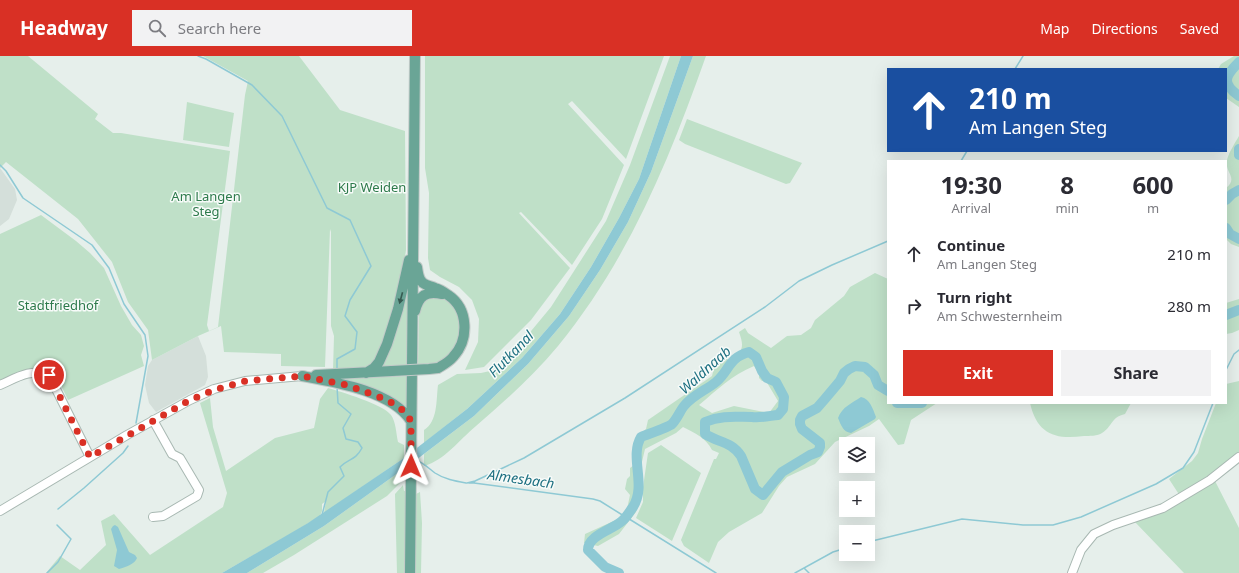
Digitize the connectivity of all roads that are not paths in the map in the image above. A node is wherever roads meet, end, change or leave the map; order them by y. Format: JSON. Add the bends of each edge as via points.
{"nodes":[{"id":1,"x":415,"y":56,"type":"edge"},
{"id":2,"x":414,"y":247,"type":"junction"},
{"id":3,"x":448,"y":295,"type":"junction"},
{"id":4,"x":412,"y":326,"type":"junction"},
{"id":5,"x":366,"y":373,"type":"junction"},
{"id":6,"x":302,"y":376,"type":"joint"},
{"id":7,"x":322,"y":377,"type":"junction"},
{"id":8,"x":0,"y":385,"type":"edge"},
{"id":9,"x":153,"y":420,"type":"junction"},
{"id":10,"x":411,"y":421,"type":"junction"},
{"id":11,"x":90,"y":457,"type":"junction"},
{"id":12,"x":1239,"y":457,"type":"edge"},
{"id":13,"x":0,"y":510,"type":"edge"},
{"id":14,"x":153,"y":516,"type":"dead end"},
{"id":15,"x":410,"y":573,"type":"edge"},
{"id":16,"x":1072,"y":573,"type":"edge"}],
"edges":[{"from":1,"to":2,"type":"main road"},
{"from":2,"to":3,"type":"main road","via":[[419,279]]},
{"from":2,"to":4,"type":"main road"},
{"from":2,"to":5,"type":"main road","one_way":true,"via":[[387,344],[379,362]]},
{"from":3,"to":4,"type":"main road","via":[[434,292],[422,296],[417,303]]},
{"from":3,"to":5,"type":"main road","bridge":true,"via":[[455,301],[463,317],[464,335],[461,346],[452,358],[438,368]]},
{"from":4,"to":10,"type":"main road"},
{"from":5,"to":7,"type":"main road"},
{"from":6,"to":7,"type":"main road"},
{"from":6,"to":9,"type":"street","via":[[245,381],[229,385],[190,400]]},
{"from":7,"to":10,"type":"main road","via":[[387,400],[406,413]]},
{"from":8,"to":11,"type":"street","via":[[31,372],[49,375]]},
{"from":9,"to":11,"type":"street"},
{"from":9,"to":14,"type":"street","via":[[172,454],[180,458],[199,490],[196,496],[163,516]]},
{"from":10,"to":15,"type":"main road"},
{"from":11,"to":13,"type":"street"},
{"from":12,"to":16,"type":"street","via":[[1210,480],[1164,508],[1094,534],[1081,550]]}]}
